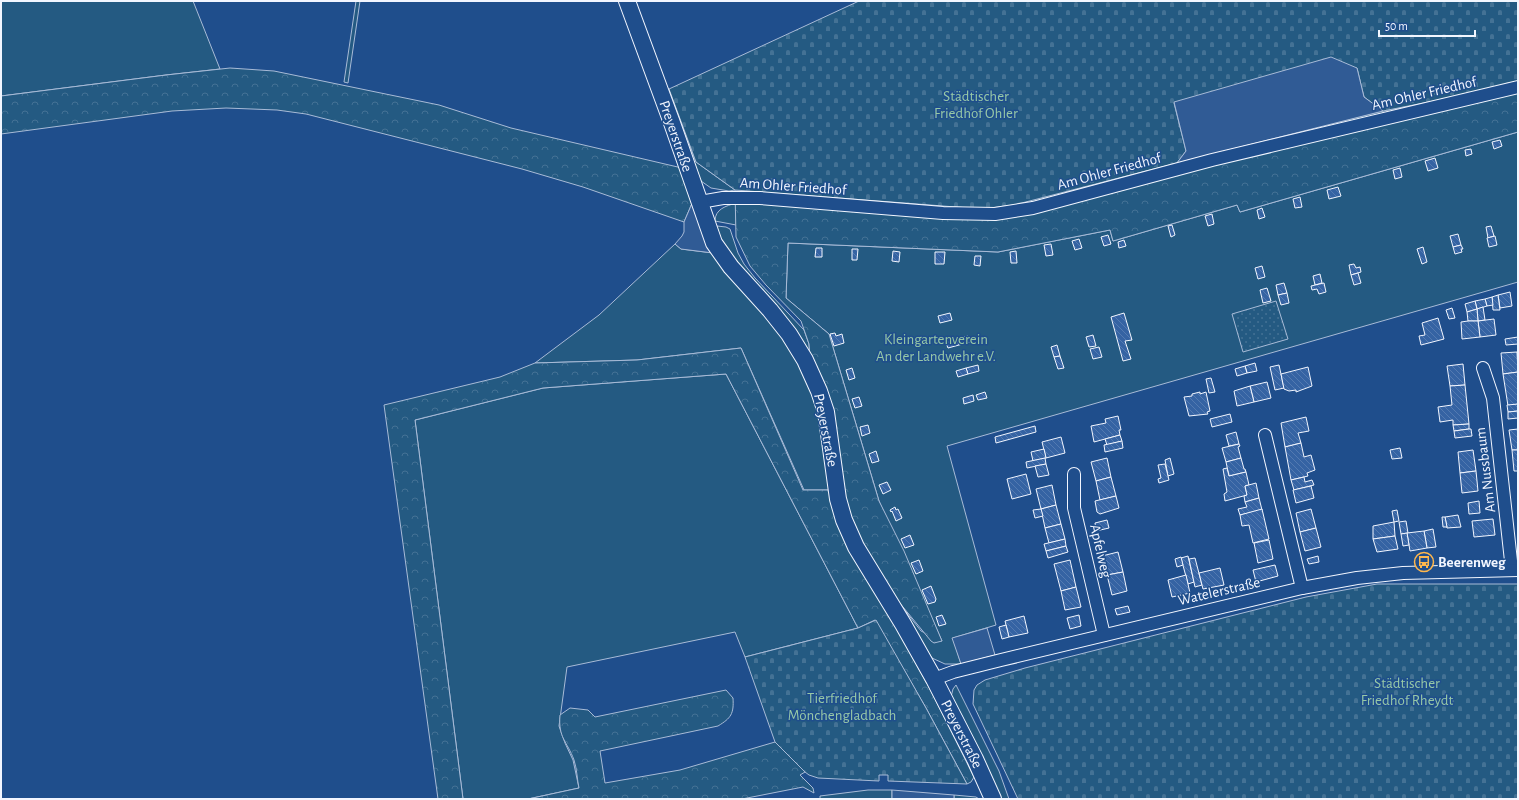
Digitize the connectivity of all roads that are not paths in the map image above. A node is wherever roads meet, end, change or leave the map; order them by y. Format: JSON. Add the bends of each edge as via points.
{"nodes":[{"id":1,"x":627,"y":1,"type":"edge"},
{"id":2,"x":1518,"y":87,"type":"edge"},
{"id":3,"x":700,"y":202,"type":"junction"},
{"id":4,"x":1483,"y":368,"type":"dead end"},
{"id":5,"x":1265,"y":435,"type":"dead end"},
{"id":6,"x":1074,"y":474,"type":"dead end"},
{"id":7,"x":1515,"y":570,"type":"edge"},
{"id":8,"x":1302,"y":588,"type":"junction"},
{"id":9,"x":1104,"y":635,"type":"junction"},
{"id":10,"x":934,"y":679,"type":"junction"},
{"id":11,"x":993,"y":799,"type":"edge"}],
"edges":[{"from":1,"to":3,"type":"main road","name":"Preyerstraße"},
{"from":2,"to":3,"type":"street","name":"Am Ohler Friedhof","via":[[1212,160],[1033,208],[995,214],[943,213],[760,198],[723,198]]},
{"from":3,"to":10,"type":"main road","name":"Preyerstraße","via":[[721,255],[770,310],[805,360],[826,412],[836,488],[844,520],[863,559],[904,624]]},
{"from":4,"to":7,"type":"street","name":"Am Nussbaum","via":[[1493,398]]},
{"from":5,"to":8,"type":"street"},
{"from":6,"to":9,"type":"street","name":"Apfelweg","via":[[1074,508]]},
{"from":7,"to":8,"type":"street","name":"Watelerstraße","via":[[1403,573]]},
{"from":8,"to":9,"type":"street","name":"Watelerstraße"},
{"from":9,"to":10,"type":"street","name":"Watelerstraße","via":[[953,672]]},
{"from":10,"to":11,"type":"main road","name":"Preyerstraße"}]}
